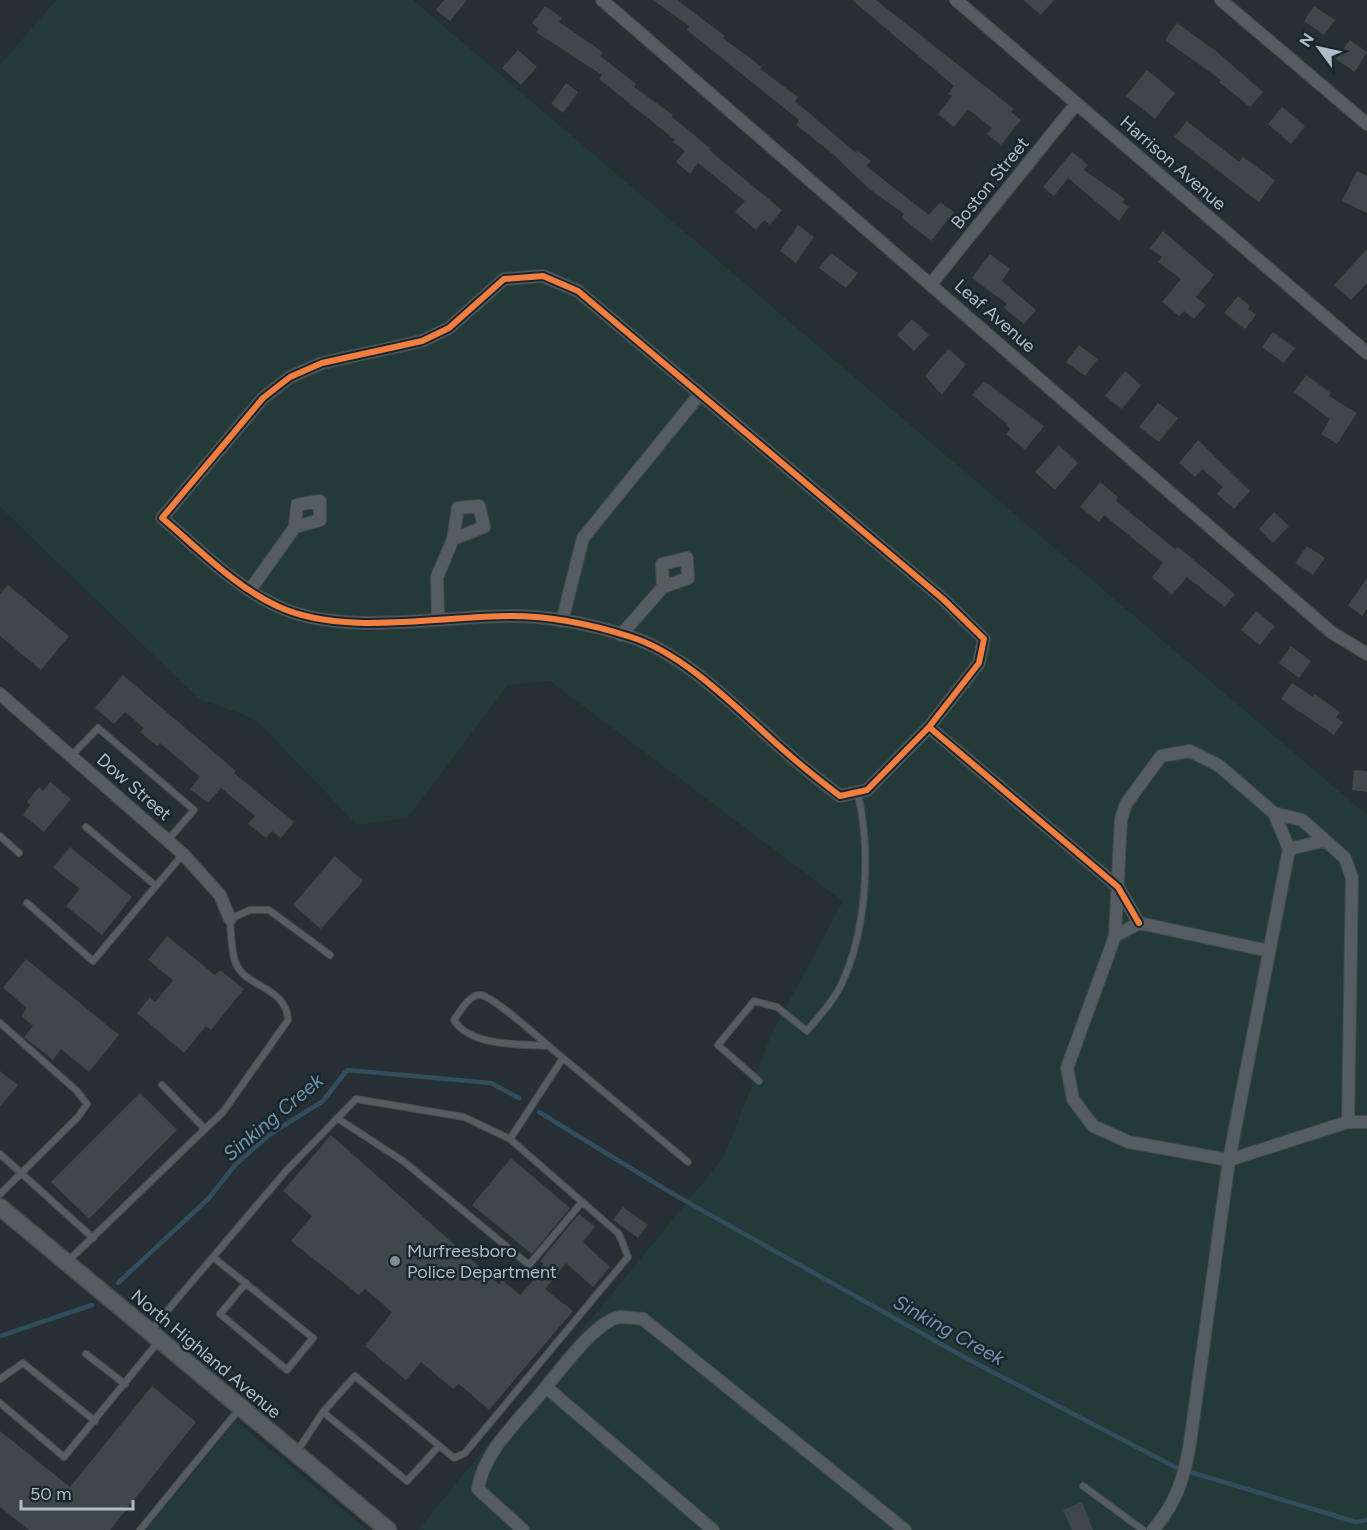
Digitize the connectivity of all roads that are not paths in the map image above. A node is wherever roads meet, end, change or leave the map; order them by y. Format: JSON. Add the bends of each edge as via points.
{"nodes":[{"id":1,"x":602,"y":0,"type":"edge"},
{"id":2,"x":956,"y":0,"type":"edge"},
{"id":3,"x":1221,"y":0,"type":"edge"},
{"id":4,"x":1076,"y":104,"type":"junction"},
{"id":5,"x":1367,"y":124,"type":"edge"},
{"id":6,"x":931,"y":284,"type":"junction"},
{"id":7,"x":1367,"y":352,"type":"edge"},
{"id":8,"x":700,"y":394,"type":"junction"},
{"id":9,"x":295,"y":527,"type":"dead end"},
{"id":10,"x":453,"y":539,"type":"dead end"},
{"id":11,"x":663,"y":587,"type":"dead end"},
{"id":12,"x":250,"y":590,"type":"junction"},
{"id":13,"x":438,"y":620,"type":"junction"},
{"id":14,"x":562,"y":621,"type":"junction"},
{"id":15,"x":621,"y":635,"type":"junction"},
{"id":16,"x":1367,"y":654,"type":"edge"},
{"id":17,"x":2,"y":700,"type":"edge"},
{"id":18,"x":929,"y":727,"type":"junction"},
{"id":19,"x":71,"y":756,"type":"junction"},
{"id":20,"x":858,"y":794,"type":"junction"},
{"id":21,"x":1274,"y":813,"type":"junction"},
{"id":22,"x":86,"y":826,"type":"dead end"},
{"id":23,"x":0,"y":836,"type":"edge"},
{"id":24,"x":168,"y":840,"type":"junction"},
{"id":25,"x":1323,"y":841,"type":"junction"},
{"id":26,"x":1289,"y":849,"type":"junction"},
{"id":27,"x":19,"y":854,"type":"dead end"},
{"id":28,"x":183,"y":854,"type":"junction"},
{"id":29,"x":156,"y":886,"type":"junction"},
{"id":30,"x":1118,"y":887,"type":"junction"},
{"id":31,"x":27,"y":903,"type":"dead end"},
{"id":32,"x":230,"y":919,"type":"junction"},
{"id":33,"x":1139,"y":923,"type":"junction"},
{"id":34,"x":1115,"y":936,"type":"junction"},
{"id":35,"x":1269,"y":951,"type":"junction"},
{"id":36,"x":330,"y":955,"type":"dead end"},
{"id":37,"x":0,"y":1023,"type":"edge"},
{"id":38,"x":549,"y":1046,"type":"junction"},
{"id":39,"x":563,"y":1058,"type":"junction"},
{"id":40,"x":759,"y":1081,"type":"dead end"},
{"id":41,"x":162,"y":1085,"type":"dead end"},
{"id":42,"x":337,"y":1118,"type":"junction"},
{"id":43,"x":1348,"y":1122,"type":"junction"},
{"id":44,"x":1367,"y":1122,"type":"edge"},
{"id":45,"x":205,"y":1129,"type":"junction"},
{"id":46,"x":510,"y":1139,"type":"junction"},
{"id":47,"x":0,"y":1154,"type":"edge"},
{"id":48,"x":1229,"y":1160,"type":"junction"},
{"id":49,"x":688,"y":1162,"type":"dead end"},
{"id":50,"x":21,"y":1173,"type":"junction"},
{"id":51,"x":0,"y":1194,"type":"edge"},
{"id":52,"x":582,"y":1202,"type":"junction"},
{"id":53,"x":0,"y":1207,"type":"edge"},
{"id":54,"x":93,"y":1238,"type":"junction"},
{"id":55,"x":213,"y":1257,"type":"junction"},
{"id":56,"x":67,"y":1263,"type":"junction"},
{"id":57,"x":246,"y":1283,"type":"junction"},
{"id":58,"x":154,"y":1336,"type":"junction"},
{"id":59,"x":86,"y":1354,"type":"dead end"},
{"id":60,"x":0,"y":1379,"type":"edge"},
{"id":61,"x":125,"y":1384,"type":"junction"},
{"id":62,"x":546,"y":1387,"type":"junction"},
{"id":63,"x":0,"y":1403,"type":"edge"},
{"id":64,"x":240,"y":1408,"type":"junction"},
{"id":65,"x":323,"y":1412,"type":"junction"},
{"id":66,"x":95,"y":1420,"type":"junction"},
{"id":67,"x":439,"y":1446,"type":"junction"},
{"id":68,"x":296,"y":1454,"type":"junction"},
{"id":69,"x":1083,"y":1486,"type":"dead end"},
{"id":70,"x":1158,"y":1528,"type":"edge"},
{"id":71,"x":140,"y":1530,"type":"edge"},
{"id":72,"x":388,"y":1530,"type":"edge"},
{"id":73,"x":523,"y":1530,"type":"edge"},
{"id":74,"x":713,"y":1530,"type":"edge"},
{"id":75,"x":905,"y":1530,"type":"edge"},
{"id":76,"x":1143,"y":1530,"type":"edge"}],
"edges":[{"from":1,"to":6,"type":"street","name":"Leaf Avenue"},
{"from":2,"to":4,"type":"street","name":"Harrison Avenue"},
{"from":3,"to":5,"type":"street"},
{"from":4,"to":6,"type":"street","name":"Boston Street"},
{"from":4,"to":7,"type":"street","name":"Harrison Avenue"},
{"from":6,"to":16,"type":"street","name":"Leaf Avenue","via":[[1331,632]]},
{"from":8,"to":12,"type":"street","via":[[578,291],[543,276],[504,279],[449,328],[422,341],[322,363],[290,377],[263,399],[162,518]]},
{"from":8,"to":14,"type":"street","via":[[583,538]]},
{"from":8,"to":18,"type":"street","via":[[943,599],[984,639],[979,663]]},
{"from":9,"to":12,"type":"street"},
{"from":10,"to":13,"type":"street","via":[[437,577]]},
{"from":11,"to":15,"type":"street"},
{"from":12,"to":13,"type":"street","via":[[277,607],[317,621]]},
{"from":13,"to":14,"type":"street","via":[[512,616]]},
{"from":14,"to":15,"type":"street"},
{"from":15,"to":20,"type":"street","via":[[672,658],[705,682],[840,796]]},
{"from":17,"to":19,"type":"street","name":"Dow Street"},
{"from":18,"to":20,"type":"street","via":[[867,790]]},
{"from":18,"to":30,"type":"street"},
{"from":19,"to":24,"type":"street","name":"Dow Street"},
{"from":19,"to":24,"type":"lane","via":[[98,728],[194,810]]},
{"from":20,"to":40,"type":"lane","via":[[864,821],[865,883],[855,945],[842,983],[807,1031],[777,1006],[754,1002],[718,1045]]},
{"from":21,"to":25,"type":"street","via":[[1302,820]]},
{"from":21,"to":26,"type":"street"},
{"from":21,"to":30,"type":"street","via":[[1218,765],[1190,752],[1161,756],[1126,804],[1121,819]]},
{"from":22,"to":29,"type":"lane"},
{"from":23,"to":27,"type":"lane"},
{"from":24,"to":28,"type":"street","name":"Dow Street"},
{"from":25,"to":26,"type":"street"},
{"from":25,"to":43,"type":"street","via":[[1345,858],[1352,878]]},
{"from":26,"to":35,"type":"street"},
{"from":28,"to":29,"type":"lane"},
{"from":28,"to":32,"type":"street","name":"Dow Street","via":[[220,895]]},
{"from":29,"to":31,"type":"lane","via":[[93,961]]},
{"from":30,"to":33,"type":"street"},
{"from":30,"to":34,"type":"street"},
{"from":32,"to":36,"type":"lane","via":[[250,910],[269,910]]},
{"from":32,"to":45,"type":"lane","via":[[235,962],[241,971],[283,1001],[288,1008],[288,1020],[223,1112]]},
{"from":33,"to":34,"type":"street"},
{"from":33,"to":35,"type":"street"},
{"from":34,"to":48,"type":"street","via":[[1067,1068],[1073,1099],[1093,1126],[1129,1142]]},
{"from":35,"to":48,"type":"street"},
{"from":37,"to":50,"type":"lane","via":[[87,1104]]},
{"from":38,"to":38,"type":"lane","via":[[481,995],[472,997],[454,1020],[460,1029],[473,1036]]},
{"from":38,"to":39,"type":"lane"},
{"from":39,"to":46,"type":"lane"},
{"from":39,"to":49,"type":"lane"},
{"from":41,"to":45,"type":"lane"},
{"from":42,"to":46,"type":"lane","via":[[356,1099],[464,1117]]},
{"from":42,"to":52,"type":"lane","via":[[403,1161],[529,1265]]},
{"from":42,"to":55,"type":"lane"},
{"from":43,"to":44,"type":"street"},
{"from":43,"to":48,"type":"street"},
{"from":45,"to":54,"type":"lane"},
{"from":46,"to":52,"type":"lane"},
{"from":47,"to":50,"type":"lane"},
{"from":48,"to":70,"type":"street","via":[[1187,1464],[1171,1510]]},
{"from":50,"to":51,"type":"lane"},
{"from":50,"to":54,"type":"lane"},
{"from":52,"to":67,"type":"lane","via":[[619,1234],[628,1257],[465,1453],[454,1458]]},
{"from":53,"to":56,"type":"street","name":"North Highland Avenue"},
{"from":54,"to":56,"type":"lane"},
{"from":55,"to":57,"type":"lane"},
{"from":55,"to":58,"type":"lane"},
{"from":56,"to":58,"type":"street","name":"North Highland Avenue"},
{"from":57,"to":57,"type":"lane","via":[[313,1338],[287,1370],[220,1314]]},
{"from":58,"to":61,"type":"lane"},
{"from":58,"to":64,"type":"street","name":"North Highland Avenue"},
{"from":59,"to":61,"type":"lane"},
{"from":60,"to":66,"type":"lane","via":[[23,1363]]},
{"from":61,"to":66,"type":"lane"},
{"from":62,"to":73,"type":"street","via":[[480,1472],[478,1489]]},
{"from":62,"to":74,"type":"street"},
{"from":62,"to":75,"type":"street","via":[[595,1332],[618,1317],[643,1319]]},
{"from":63,"to":66,"type":"lane","via":[[64,1457]]},
{"from":64,"to":68,"type":"street","name":"North Highland Avenue"},
{"from":64,"to":71,"type":"lane"},
{"from":65,"to":67,"type":"lane","via":[[407,1481]]},
{"from":65,"to":67,"type":"lane","via":[[355,1376]]},
{"from":65,"to":68,"type":"lane"},
{"from":68,"to":72,"type":"street","name":"North Highland Avenue"},
{"from":69,"to":76,"type":"lane"}]}
